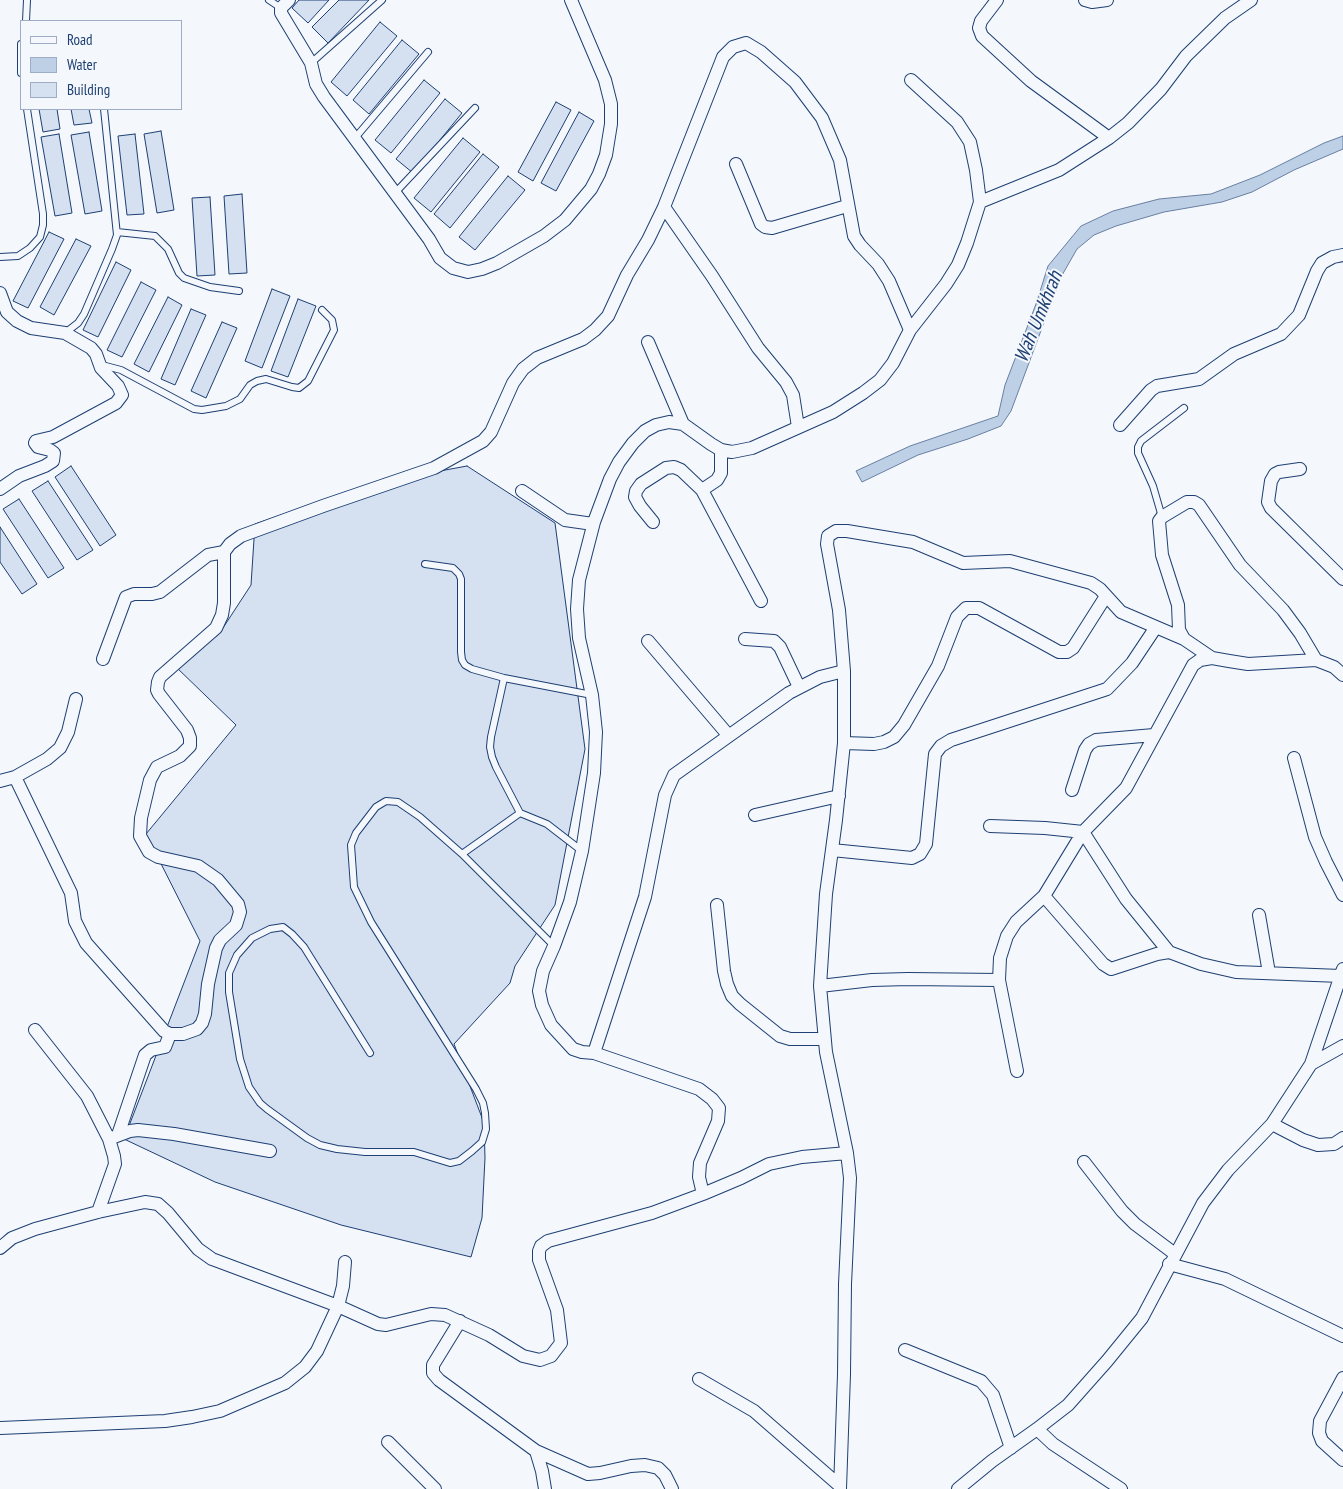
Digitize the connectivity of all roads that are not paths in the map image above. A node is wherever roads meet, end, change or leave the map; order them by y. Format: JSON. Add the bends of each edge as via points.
{"nodes":[{"id":1,"x":27,"y":0,"type":"edge"},
{"id":2,"x":269,"y":0,"type":"edge"},
{"id":3,"x":382,"y":0,"type":"edge"},
{"id":4,"x":571,"y":0,"type":"edge"},
{"id":5,"x":996,"y":0,"type":"edge"},
{"id":6,"x":1085,"y":0,"type":"edge"},
{"id":7,"x":1107,"y":0,"type":"edge"},
{"id":8,"x":1251,"y":0,"type":"edge"},
{"id":9,"x":285,"y":4,"type":"edge"},
{"id":10,"x":26,"y":20,"type":"edge"},
{"id":11,"x":428,"y":52,"type":"dead end"},
{"id":12,"x":311,"y":63,"type":"junction"},
{"id":13,"x":911,"y":80,"type":"dead end"},
{"id":14,"x":475,"y":108,"type":"dead end"},
{"id":15,"x":27,"y":110,"type":"edge"},
{"id":16,"x":104,"y":110,"type":"edge"},
{"id":17,"x":355,"y":138,"type":"junction"},
{"id":18,"x":1109,"y":138,"type":"junction"},
{"id":19,"x":736,"y":164,"type":"dead end"},
{"id":20,"x":394,"y":194,"type":"junction"},
{"id":21,"x":980,"y":202,"type":"junction"},
{"id":22,"x":848,"y":206,"type":"junction"},
{"id":23,"x":664,"y":207,"type":"junction"},
{"id":24,"x":116,"y":232,"type":"junction"},
{"id":25,"x":1343,"y":255,"type":"edge"},
{"id":26,"x":0,"y":256,"type":"edge"},
{"id":27,"x":239,"y":291,"type":"dead end"},
{"id":28,"x":0,"y":293,"type":"edge"},
{"id":29,"x":322,"y":310,"type":"dead end"},
{"id":30,"x":910,"y":330,"type":"junction"},
{"id":31,"x":65,"y":333,"type":"junction"},
{"id":32,"x":648,"y":342,"type":"dead end"},
{"id":33,"x":100,"y":365,"type":"junction"},
{"id":34,"x":1184,"y":408,"type":"dead end"},
{"id":35,"x":682,"y":424,"type":"junction"},
{"id":36,"x":1120,"y":425,"type":"dead end"},
{"id":37,"x":798,"y":427,"type":"junction"},
{"id":38,"x":722,"y":450,"type":"junction"},
{"id":39,"x":1300,"y":469,"type":"dead end"},
{"id":40,"x":0,"y":489,"type":"edge"},
{"id":41,"x":702,"y":490,"type":"junction"},
{"id":42,"x":522,"y":491,"type":"dead end"},
{"id":43,"x":1162,"y":517,"type":"junction"},
{"id":44,"x":653,"y":522,"type":"dead end"},
{"id":45,"x":594,"y":524,"type":"junction"},
{"id":46,"x":224,"y":552,"type":"junction"},
{"id":47,"x":425,"y":564,"type":"dead end"},
{"id":48,"x":1343,"y":579,"type":"edge"},
{"id":49,"x":1106,"y":596,"type":"junction"},
{"id":50,"x":761,"y":601,"type":"dead end"},
{"id":51,"x":1156,"y":627,"type":"junction"},
{"id":52,"x":745,"y":639,"type":"dead end"},
{"id":53,"x":1184,"y":640,"type":"junction"},
{"id":54,"x":648,"y":641,"type":"dead end"},
{"id":55,"x":1212,"y":658,"type":"junction"},
{"id":56,"x":103,"y":659,"type":"dead end"},
{"id":57,"x":1316,"y":660,"type":"junction"},
{"id":58,"x":844,"y":671,"type":"junction"},
{"id":59,"x":1343,"y":675,"type":"edge"},
{"id":60,"x":504,"y":678,"type":"junction"},
{"id":61,"x":799,"y":687,"type":"junction"},
{"id":62,"x":592,"y":695,"type":"junction"},
{"id":63,"x":76,"y":699,"type":"dead end"},
{"id":64,"x":1154,"y":735,"type":"junction"},
{"id":65,"x":729,"y":736,"type":"junction"},
{"id":66,"x":844,"y":743,"type":"junction"},
{"id":67,"x":1294,"y":758,"type":"dead end"},
{"id":68,"x":15,"y":777,"type":"junction"},
{"id":69,"x":0,"y":781,"type":"edge"},
{"id":70,"x":1072,"y":790,"type":"dead end"},
{"id":71,"x":839,"y":796,"type":"junction"},
{"id":72,"x":520,"y":813,"type":"junction"},
{"id":73,"x":755,"y":815,"type":"dead end"},
{"id":74,"x":990,"y":826,"type":"dead end"},
{"id":75,"x":1083,"y":832,"type":"junction"},
{"id":76,"x":832,"y":850,"type":"junction"},
{"id":77,"x":582,"y":851,"type":"junction"},
{"id":78,"x":462,"y":854,"type":"junction"},
{"id":79,"x":1343,"y":895,"type":"edge"},
{"id":80,"x":1044,"y":896,"type":"junction"},
{"id":81,"x":717,"y":905,"type":"dead end"},
{"id":82,"x":1259,"y":915,"type":"dead end"},
{"id":83,"x":554,"y":946,"type":"junction"},
{"id":84,"x":1169,"y":952,"type":"junction"},
{"id":85,"x":1269,"y":973,"type":"junction"},
{"id":86,"x":1342,"y":973,"type":"edge"},
{"id":87,"x":999,"y":980,"type":"junction"},
{"id":88,"x":820,"y":986,"type":"junction"},
{"id":89,"x":35,"y":1030,"type":"dead end"},
{"id":90,"x":170,"y":1034,"type":"junction"},
{"id":91,"x":824,"y":1039,"type":"junction"},
{"id":92,"x":1343,"y":1046,"type":"edge"},
{"id":93,"x":370,"y":1053,"type":"dead end"},
{"id":94,"x":594,"y":1053,"type":"junction"},
{"id":95,"x":1311,"y":1064,"type":"junction"},
{"id":96,"x":1018,"y":1071,"type":"dead end"},
{"id":97,"x":1272,"y":1124,"type":"junction"},
{"id":98,"x":114,"y":1137,"type":"junction"},
{"id":99,"x":1343,"y":1138,"type":"edge"},
{"id":100,"x":270,"y":1151,"type":"dead end"},
{"id":101,"x":847,"y":1153,"type":"junction"},
{"id":102,"x":1084,"y":1162,"type":"dead end"},
{"id":103,"x":703,"y":1194,"type":"junction"},
{"id":104,"x":98,"y":1212,"type":"junction"},
{"id":105,"x":0,"y":1248,"type":"edge"},
{"id":106,"x":1172,"y":1259,"type":"junction"},
{"id":107,"x":345,"y":1262,"type":"dead end"},
{"id":108,"x":338,"y":1306,"type":"junction"},
{"id":109,"x":460,"y":1321,"type":"junction"},
{"id":110,"x":1343,"y":1336,"type":"edge"},
{"id":111,"x":905,"y":1350,"type":"dead end"},
{"id":112,"x":1343,"y":1378,"type":"edge"},
{"id":113,"x":699,"y":1379,"type":"dead end"},
{"id":114,"x":0,"y":1428,"type":"edge"},
{"id":115,"x":1037,"y":1429,"type":"junction"},
{"id":116,"x":388,"y":1442,"type":"dead end"},
{"id":117,"x":1011,"y":1448,"type":"junction"},
{"id":118,"x":536,"y":1451,"type":"junction"},
{"id":119,"x":1343,"y":1460,"type":"edge"},
{"id":120,"x":840,"y":1487,"type":"edge"},
{"id":121,"x":435,"y":1489,"type":"edge"},
{"id":122,"x":544,"y":1489,"type":"edge"},
{"id":123,"x":672,"y":1489,"type":"edge"},
{"id":124,"x":958,"y":1489,"type":"edge"},
{"id":125,"x":1121,"y":1489,"type":"edge"}],
"edges":[{"from":1,"to":10,"type":"lane"},
{"from":2,"to":9,"type":"lane"},
{"from":3,"to":12,"type":"lane"},
{"from":4,"to":20,"type":"street","via":[[606,80],[611,124],[599,174],[571,214],[544,236],[497,263],[482,269],[461,271],[440,258]]},
{"from":5,"to":18,"type":"street","via":[[981,21],[982,36],[1031,81]]},
{"from":6,"to":7,"type":"street"},
{"from":8,"to":18,"type":"street","via":[[1225,18],[1186,56],[1160,89]]},
{"from":9,"to":12,"type":"street","via":[[281,13],[283,18]]},
{"from":11,"to":17,"type":"lane"},
{"from":12,"to":17,"type":"street","via":[[316,84]]},
{"from":13,"to":21,"type":"street","via":[[957,122],[970,142]]},
{"from":14,"to":20,"type":"lane"},
{"from":15,"to":26,"type":"lane","via":[[43,225],[40,237],[30,248],[18,256]]},
{"from":16,"to":24,"type":"lane"},
{"from":17,"to":20,"type":"street"},
{"from":18,"to":21,"type":"street","via":[[1059,170]]},
{"from":19,"to":22,"type":"street","via":[[765,228]]},
{"from":21,"to":30,"type":"street","via":[[958,265]]},
{"from":22,"to":23,"type":"street","via":[[840,160],[822,118],[795,82],[762,52],[746,43],[733,47],[723,57]]},
{"from":22,"to":30,"type":"street","via":[[854,236],[889,281]]},
{"from":23,"to":37,"type":"street","via":[[758,348],[786,382],[793,395]]},
{"from":23,"to":46,"type":"street","via":[[608,316],[583,339],[536,358],[523,369],[513,383],[491,432],[483,441],[434,468],[241,536]]},
{"from":24,"to":27,"type":"lane","via":[[155,236],[168,249],[184,278],[210,287]]},
{"from":24,"to":31,"type":"lane","via":[[84,314]]},
{"from":25,"to":36,"type":"street","via":[[1322,263],[1299,315],[1281,334],[1234,354],[1199,379],[1157,386]]},
{"from":28,"to":31,"type":"street","via":[[7,312],[17,321],[31,328]]},
{"from":29,"to":33,"type":"lane","via":[[332,320],[334,330],[308,381],[299,388],[257,381],[240,399],[226,406],[202,410],[194,409],[121,370]]},
{"from":30,"to":37,"type":"street","via":[[880,380],[833,412]]},
{"from":31,"to":33,"type":"street","via":[[91,348]]},
{"from":32,"to":35,"type":"street"},
{"from":33,"to":40,"type":"street","via":[[121,392],[120,399],[53,437],[36,441],[38,447],[54,453],[53,460]]},
{"from":34,"to":43,"type":"lane","via":[[1141,441],[1138,447]]},
{"from":35,"to":38,"type":"street"},
{"from":35,"to":45,"type":"street","via":[[656,424],[633,443],[610,479]]},
{"from":37,"to":38,"type":"street","via":[[752,448],[732,452]]},
{"from":38,"to":41,"type":"street","via":[[721,473],[717,480]]},
{"from":39,"to":48,"type":"street","via":[[1274,474],[1268,502]]},
{"from":41,"to":44,"type":"street","via":[[674,466],[641,484],[635,497]]},
{"from":41,"to":50,"type":"street"},
{"from":42,"to":45,"type":"street","via":[[565,520]]},
{"from":43,"to":53,"type":"street","via":[[1159,521],[1162,555],[1178,605]]},
{"from":43,"to":57,"type":"street","via":[[1187,502],[1198,505],[1240,565],[1289,618]]},
{"from":45,"to":62,"type":"street","via":[[579,580],[577,608],[579,638]]},
{"from":46,"to":56,"type":"street","via":[[208,555],[160,592],[126,597]]},
{"from":46,"to":90,"type":"street","via":[[224,603],[216,628],[160,676],[158,682],[159,694],[187,730],[190,746],[180,756],[157,767],[150,780],[140,836],[149,852],[198,866],[218,880],[234,898],[240,912],[236,925],[216,948],[202,1023],[197,1029],[183,1034]]},
{"from":47,"to":60,"type":"lane","via":[[453,568],[461,579],[461,652],[465,665]]},
{"from":49,"to":51,"type":"street","via":[[1121,612]]},
{"from":49,"to":58,"type":"street","via":[[1091,583],[1027,565],[1010,561],[963,563],[913,542],[836,531],[828,536],[827,544],[839,610]]},
{"from":49,"to":66,"type":"street","via":[[1073,648],[1067,652],[1059,652],[979,608],[966,608],[904,726],[884,742]]},
{"from":51,"to":53,"type":"street"},
{"from":51,"to":76,"type":"street","via":[[1132,663],[1107,689],[941,746],[935,754],[926,844],[920,854],[912,858]]},
{"from":52,"to":61,"type":"street","via":[[774,641]]},
{"from":53,"to":55,"type":"street"},
{"from":54,"to":65,"type":"street"},
{"from":55,"to":57,"type":"street","via":[[1248,664]]},
{"from":55,"to":64,"type":"street","via":[[1193,665]]},
{"from":57,"to":59,"type":"street","via":[[1334,667]]},
{"from":58,"to":61,"type":"street"},
{"from":58,"to":66,"type":"street"},
{"from":60,"to":62,"type":"lane"},
{"from":60,"to":72,"type":"lane","via":[[490,747],[496,767]]},
{"from":61,"to":65,"type":"street"},
{"from":62,"to":77,"type":"street","via":[[596,732],[594,773]]},
{"from":63,"to":68,"type":"street","via":[[68,732],[60,748]]},
{"from":64,"to":70,"type":"street","via":[[1096,740],[1089,744]]},
{"from":64,"to":75,"type":"street","via":[[1126,788]]},
{"from":65,"to":94,"type":"street","via":[[674,775],[665,795],[645,898]]},
{"from":66,"to":71,"type":"street"},
{"from":67,"to":79,"type":"street","via":[[1315,837]]},
{"from":68,"to":69,"type":"street"},
{"from":68,"to":90,"type":"street","via":[[71,893],[75,921],[86,943]]},
{"from":71,"to":73,"type":"street"},
{"from":71,"to":76,"type":"street"},
{"from":72,"to":77,"type":"lane","via":[[547,824]]},
{"from":72,"to":78,"type":"lane"},
{"from":74,"to":75,"type":"street"},
{"from":75,"to":80,"type":"street"},
{"from":75,"to":84,"type":"street","via":[[1126,899]]},
{"from":76,"to":88,"type":"street"},
{"from":77,"to":83,"type":"street","via":[[570,902]]},
{"from":78,"to":83,"type":"lane"},
{"from":78,"to":93,"type":"lane","via":[[420,817],[398,802],[386,801],[376,807],[351,845],[354,887],[371,922],[483,1103],[486,1129],[482,1142],[459,1161],[450,1163],[414,1152],[365,1152],[320,1145],[260,1103],[245,1077],[229,992],[229,973],[237,955],[252,938],[283,927],[304,947]]},
{"from":80,"to":84,"type":"street","via":[[1106,967]]},
{"from":80,"to":87,"type":"street","via":[[1016,922],[1007,936],[1000,958]]},
{"from":81,"to":91,"type":"street","via":[[724,970],[732,996],[780,1036],[796,1040]]},
{"from":82,"to":85,"type":"street"},
{"from":83,"to":94,"type":"street","via":[[542,971],[539,992],[542,1005],[551,1025],[573,1049]]},
{"from":84,"to":85,"type":"street","via":[[1236,972]]},
{"from":85,"to":86,"type":"street"},
{"from":86,"to":95,"type":"street"},
{"from":87,"to":88,"type":"street","via":[[908,979]]},
{"from":87,"to":96,"type":"street"},
{"from":88,"to":91,"type":"street"},
{"from":89,"to":98,"type":"street","via":[[87,1096]]},
{"from":90,"to":98,"type":"street","via":[[165,1047],[151,1050],[145,1056]]},
{"from":91,"to":101,"type":"street"},
{"from":92,"to":95,"type":"street"},
{"from":94,"to":103,"type":"street","via":[[698,1089],[719,1108],[718,1120],[700,1163]]},
{"from":95,"to":97,"type":"street"},
{"from":97,"to":99,"type":"street","via":[[1318,1145],[1334,1144]]},
{"from":97,"to":106,"type":"street","via":[[1215,1186]]},
{"from":98,"to":100,"type":"street","via":[[138,1130]]},
{"from":98,"to":104,"type":"street","via":[[114,1164]]},
{"from":101,"to":103,"type":"street","via":[[770,1164]]},
{"from":101,"to":120,"type":"street","via":[[850,1198]]},
{"from":102,"to":106,"type":"street","via":[[1122,1211]]},
{"from":103,"to":109,"type":"street","via":[[652,1213],[548,1241],[541,1246],[539,1260],[561,1331],[561,1342],[551,1356],[540,1360],[523,1356]]},
{"from":104,"to":105,"type":"street","via":[[34,1229],[12,1238]]},
{"from":104,"to":108,"type":"street","via":[[145,1202],[158,1204],[198,1249],[212,1259]]},
{"from":106,"to":110,"type":"street","via":[[1225,1279]]},
{"from":106,"to":115,"type":"street","via":[[1142,1318],[1068,1404]]},
{"from":107,"to":108,"type":"street"},
{"from":108,"to":109,"type":"street","via":[[386,1325],[431,1314]]},
{"from":108,"to":114,"type":"street","via":[[305,1367],[285,1383],[220,1411],[165,1421]]},
{"from":109,"to":118,"type":"street","via":[[433,1365],[433,1373]]},
{"from":111,"to":117,"type":"street","via":[[981,1381],[993,1395]]},
{"from":112,"to":119,"type":"street","via":[[1320,1421],[1319,1432],[1322,1441]]},
{"from":113,"to":120,"type":"street","via":[[754,1411]]},
{"from":115,"to":117,"type":"street"},
{"from":115,"to":125,"type":"street"},
{"from":116,"to":121,"type":"street"},
{"from":117,"to":124,"type":"street"},
{"from":118,"to":122,"type":"street"},
{"from":118,"to":123,"type":"street","via":[[588,1474],[631,1466],[658,1468]]}]}
